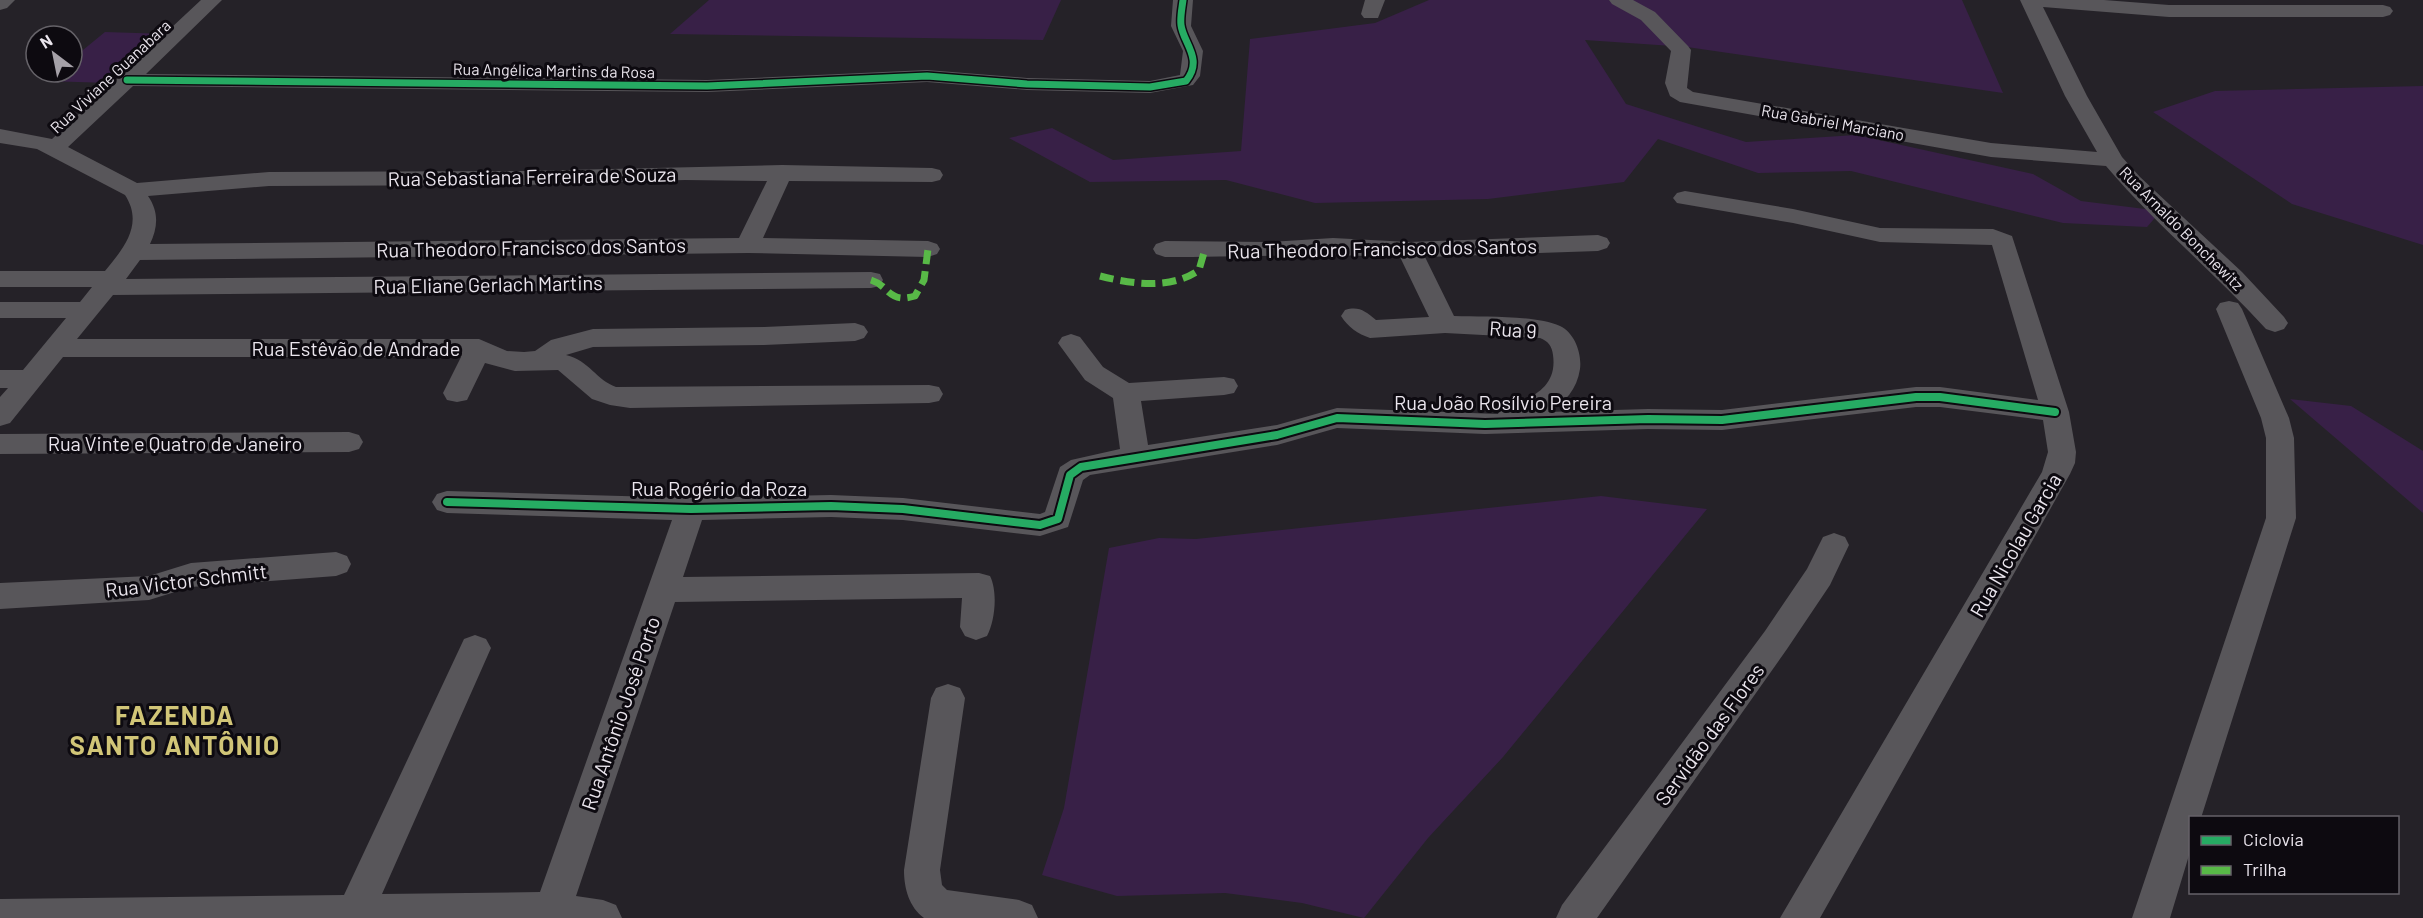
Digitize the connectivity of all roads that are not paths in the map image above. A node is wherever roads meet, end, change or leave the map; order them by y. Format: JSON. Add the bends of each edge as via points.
{"nodes":[{"id":1,"x":5,"y":0,"type":"edge"},
{"id":2,"x":212,"y":0,"type":"edge"},
{"id":3,"x":1183,"y":0,"type":"edge"},
{"id":4,"x":1619,"y":0,"type":"edge"},
{"id":5,"x":2030,"y":0,"type":"edge"},
{"id":6,"x":0,"y":4,"type":"edge"},
{"id":7,"x":2383,"y":11,"type":"dead end"},
{"id":8,"x":127,"y":80,"type":"junction"},
{"id":9,"x":0,"y":136,"type":"edge"},
{"id":10,"x":54,"y":148,"type":"junction"},
{"id":11,"x":2113,"y":160,"type":"junction"},
{"id":12,"x":782,"y":172,"type":"junction"},
{"id":13,"x":932,"y":175,"type":"dead end"},
{"id":14,"x":133,"y":190,"type":"junction"},
{"id":15,"x":1685,"y":198,"type":"dead end"},
{"id":16,"x":1598,"y":243,"type":"dead end"},
{"id":17,"x":748,"y":245,"type":"junction"},
{"id":18,"x":928,"y":249,"type":"dead end"},
{"id":19,"x":1166,"y":249,"type":"dead end"},
{"id":20,"x":1409,"y":250,"type":"junction"},
{"id":21,"x":134,"y":252,"type":"junction"},
{"id":22,"x":0,"y":279,"type":"edge"},
{"id":23,"x":871,"y":280,"type":"dead end"},
{"id":24,"x":108,"y":283,"type":"junction"},
{"id":25,"x":2229,"y":309,"type":"dead end"},
{"id":26,"x":0,"y":310,"type":"edge"},
{"id":27,"x":87,"y":310,"type":"junction"},
{"id":28,"x":1354,"y":316,"type":"dead end"},
{"id":29,"x":2274,"y":323,"type":"dead end"},
{"id":30,"x":1445,"y":324,"type":"junction"},
{"id":31,"x":855,"y":332,"type":"dead end"},
{"id":32,"x":1071,"y":343,"type":"dead end"},
{"id":33,"x":54,"y":348,"type":"junction"},
{"id":34,"x":479,"y":348,"type":"junction"},
{"id":35,"x":543,"y":359,"type":"junction"},
{"id":36,"x":0,"y":379,"type":"edge"},
{"id":37,"x":30,"y":379,"type":"junction"},
{"id":38,"x":1224,"y":386,"type":"dead end"},
{"id":39,"x":457,"y":393,"type":"dead end"},
{"id":40,"x":1126,"y":393,"type":"junction"},
{"id":41,"x":929,"y":394,"type":"dead end"},
{"id":42,"x":2055,"y":412,"type":"junction"},
{"id":43,"x":0,"y":416,"type":"edge"},
{"id":44,"x":1485,"y":424,"type":"junction"},
{"id":45,"x":349,"y":442,"type":"dead end"},
{"id":46,"x":0,"y":444,"type":"edge"},
{"id":47,"x":1135,"y":456,"type":"junction"},
{"id":48,"x":447,"y":502,"type":"dead end"},
{"id":49,"x":690,"y":508,"type":"junction"},
{"id":50,"x":991,"y":518,"type":"joint"},
{"id":51,"x":1834,"y":545,"type":"dead end"},
{"id":52,"x":336,"y":564,"type":"dead end"},
{"id":53,"x":662,"y":590,"type":"junction"},
{"id":54,"x":0,"y":596,"type":"edge"},
{"id":55,"x":976,"y":627,"type":"dead end"},
{"id":56,"x":475,"y":648,"type":"dead end"},
{"id":57,"x":948,"y":698,"type":"dead end"},
{"id":58,"x":355,"y":913,"type":"junction"},
{"id":59,"x":551,"y":914,"type":"edge"},
{"id":60,"x":0,"y":917,"type":"edge"},
{"id":61,"x":603,"y":918,"type":"edge"},
{"id":62,"x":1020,"y":918,"type":"edge"},
{"id":63,"x":1575,"y":918,"type":"edge"},
{"id":64,"x":1799,"y":918,"type":"edge"},
{"id":65,"x":2151,"y":918,"type":"edge"}],
"edges":[{"from":1,"to":6,"type":"street"},
{"from":2,"to":8,"type":"street","name":"Rua Viviane Guanabara"},
{"from":3,"to":8,"type":"street","name":"Rua Angélica Martins da Rosa","via":[[1181,27],[1193,51],[1190,76],[1185,81],[1150,87],[981,82],[927,76],[707,86]]},
{"from":4,"to":11,"type":"street","name":"Rua Gabriel Marciano","via":[[1648,16],[1681,50],[1674,84],[1677,92],[1688,97],[1991,150]]},
{"from":5,"to":7,"type":"street","via":[[2169,11]]},
{"from":5,"to":11,"type":"street","name":"Rua Arnaldo Bonchewitz","via":[[2076,96]]},
{"from":8,"to":10,"type":"street","name":"Rua Viviane Guanabara"},
{"from":9,"to":10,"type":"street","via":[[33,140]]},
{"from":10,"to":14,"type":"street"},
{"from":11,"to":29,"type":"street","name":"Rua Arnaldo Bonchewitz"},
{"from":12,"to":13,"type":"street","name":"Rua Sebastiana Ferreira de Souza"},
{"from":12,"to":14,"type":"street","name":"Rua Sebastiana Ferreira de Souza","via":[[269,179]]},
{"from":12,"to":17,"type":"street"},
{"from":14,"to":21,"type":"street","via":[[141,200],[145,217],[145,228]]},
{"from":15,"to":42,"type":"street","name":"Rua Nicolau Garcia","via":[[1880,235],[1993,236],[2003,241]]},
{"from":16,"to":20,"type":"street","name":"Rua Theodoro Francisco dos Santos"},
{"from":17,"to":18,"type":"street","name":"Rua Theodoro Francisco dos Santos"},
{"from":17,"to":21,"type":"street","name":"Rua Theodoro Francisco dos Santos"},
{"from":19,"to":20,"type":"street","name":"Rua Theodoro Francisco dos Santos","via":[[1333,246]]},
{"from":20,"to":30,"type":"street"},
{"from":21,"to":24,"type":"street"},
{"from":22,"to":24,"type":"street","name":"Rua Eliane Gerlach Martins"},
{"from":23,"to":24,"type":"street","name":"Rua Eliane Gerlach Martins"},
{"from":24,"to":27,"type":"street"},
{"from":25,"to":65,"type":"street","via":[[2280,438],[2281,518]]},
{"from":26,"to":27,"type":"street"},
{"from":27,"to":33,"type":"street"},
{"from":28,"to":30,"type":"street","name":"Rua 9","via":[[1370,328]]},
{"from":30,"to":44,"type":"street","name":"Rua 9","via":[[1540,329],[1554,333],[1565,347],[1567,366],[1558,392],[1542,404]]},
{"from":31,"to":35,"type":"street","via":[[593,338],[560,346]]},
{"from":32,"to":40,"type":"street","via":[[1091,373]]},
{"from":33,"to":34,"type":"street","name":"Rua Estêvão de Andrade"},
{"from":33,"to":37,"type":"street"},
{"from":34,"to":35,"type":"street","name":"Rua Estêvão de Andrade","via":[[490,356],[515,363]]},
{"from":34,"to":39,"type":"street"},
{"from":35,"to":41,"type":"street","name":"Rua Estêvão de Andrade","via":[[567,364],[606,395],[630,398]]},
{"from":36,"to":37,"type":"street"},
{"from":37,"to":43,"type":"street"},
{"from":38,"to":40,"type":"street"},
{"from":40,"to":47,"type":"street"},
{"from":42,"to":44,"type":"street","name":"Rua João Rosílvio Pereira","via":[[1916,397],[1722,420]]},
{"from":42,"to":64,"type":"street","name":"Rua Nicolau Garcia","via":[[2062,452],[2056,474]]},
{"from":44,"to":47,"type":"street","name":"Rua João Rosílvio Pereira","via":[[1337,418],[1277,435]]},
{"from":45,"to":46,"type":"street","name":"Rua Vinte e Quatro de Janeiro"},
{"from":47,"to":50,"type":"street","name":"Rua João Rosílvio Pereira","via":[[1081,468],[1070,476],[1058,519],[1040,525]]},
{"from":48,"to":49,"type":"street","name":"Rua Rogério da Roza"},
{"from":49,"to":50,"type":"street","name":"Rua Rogério da Roza","via":[[831,506]]},
{"from":49,"to":53,"type":"street","name":"Rua Antônio José Porto"},
{"from":51,"to":63,"type":"street","name":"Servidão das Flores","via":[[1819,576],[1776,640]]},
{"from":52,"to":54,"type":"street","name":"Rua Victor Schmitt","via":[[191,575],[149,588]]},
{"from":53,"to":55,"type":"street","via":[[979,585]]},
{"from":53,"to":59,"type":"street","name":"Rua Antônio José Porto"},
{"from":56,"to":58,"type":"street"},
{"from":57,"to":62,"type":"street","via":[[922,870],[924,893],[940,907]]},
{"from":58,"to":59,"type":"street"},
{"from":58,"to":60,"type":"street"},
{"from":59,"to":61,"type":"street"}]}
